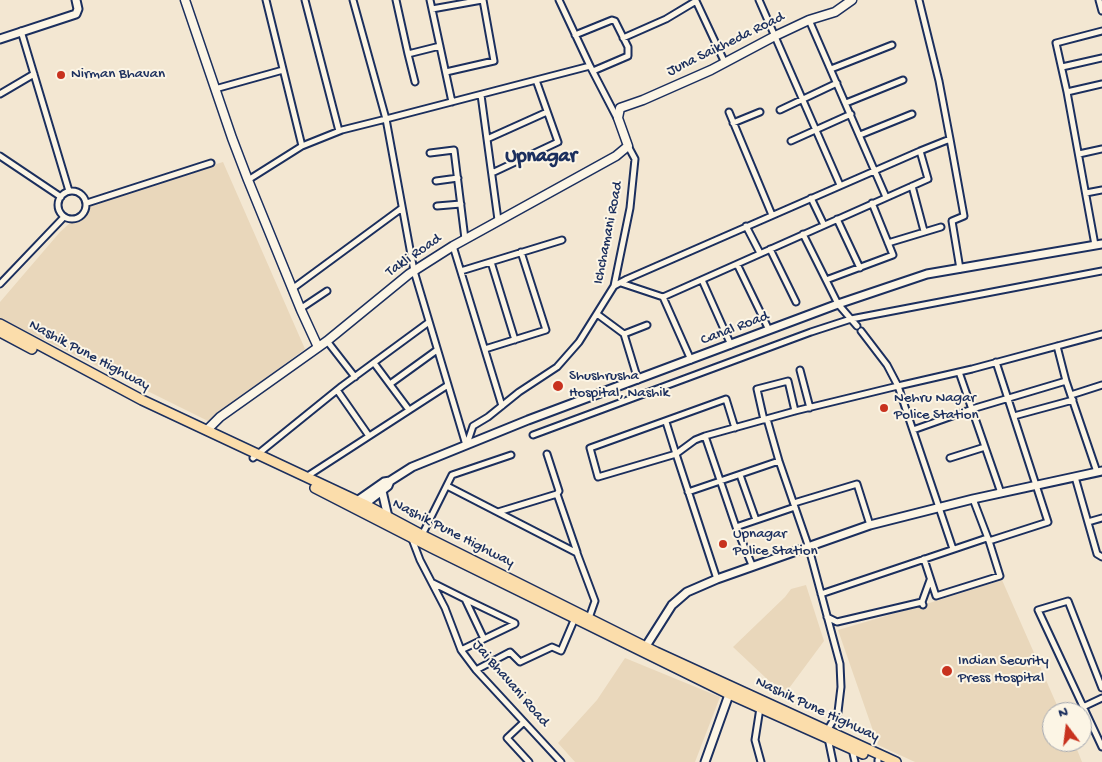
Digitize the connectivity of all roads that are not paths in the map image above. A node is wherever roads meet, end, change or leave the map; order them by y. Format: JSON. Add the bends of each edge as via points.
{"nodes":[{"id":1,"x":76,"y":0,"type":"edge"},
{"id":2,"x":185,"y":0,"type":"edge"},
{"id":3,"x":266,"y":0,"type":"edge"},
{"id":4,"x":305,"y":0,"type":"edge"},
{"id":5,"x":353,"y":0,"type":"edge"},
{"id":6,"x":396,"y":0,"type":"edge"},
{"id":7,"x":430,"y":0,"type":"edge"},
{"id":8,"x":482,"y":0,"type":"edge"},
{"id":9,"x":559,"y":0,"type":"edge"},
{"id":10,"x":697,"y":0,"type":"edge"},
{"id":11,"x":759,"y":0,"type":"edge"},
{"id":12,"x":852,"y":0,"type":"edge"},
{"id":13,"x":919,"y":0,"type":"edge"},
{"id":14,"x":1099,"y":0,"type":"edge"},
{"id":15,"x":432,"y":9,"type":"junction"},
{"id":16,"x":1102,"y":11,"type":"edge"},
{"id":17,"x":809,"y":20,"type":"junction"},
{"id":18,"x":22,"y":31,"type":"junction"},
{"id":19,"x":1102,"y":31,"type":"edge"},
{"id":20,"x":575,"y":35,"type":"junction"},
{"id":21,"x":775,"y":36,"type":"junction"},
{"id":22,"x":623,"y":38,"type":"junction"},
{"id":23,"x":0,"y":39,"type":"edge"},
{"id":24,"x":892,"y":45,"type":"dead end"},
{"id":25,"x":440,"y":46,"type":"junction"},
{"id":26,"x":408,"y":54,"type":"junction"},
{"id":27,"x":1102,"y":58,"type":"edge"},
{"id":28,"x":725,"y":63,"type":"junction"},
{"id":29,"x":1062,"y":68,"type":"junction"},
{"id":30,"x":591,"y":69,"type":"junction"},
{"id":31,"x":831,"y":69,"type":"junction"},
{"id":32,"x":283,"y":70,"type":"junction"},
{"id":33,"x":446,"y":72,"type":"junction"},
{"id":34,"x":34,"y":74,"type":"junction"},
{"id":35,"x":536,"y":80,"type":"junction"},
{"id":36,"x":902,"y":80,"type":"dead end"},
{"id":37,"x":415,"y":82,"type":"dead end"},
{"id":38,"x":837,"y":83,"type":"junction"},
{"id":39,"x":1102,"y":84,"type":"edge"},
{"id":40,"x":215,"y":89,"type":"junction"},
{"id":41,"x":1067,"y":92,"type":"junction"},
{"id":42,"x":0,"y":94,"type":"edge"},
{"id":43,"x":481,"y":95,"type":"junction"},
{"id":44,"x":803,"y":100,"type":"junction"},
{"id":45,"x":452,"y":102,"type":"junction"},
{"id":46,"x":846,"y":103,"type":"junction"},
{"id":47,"x":780,"y":110,"type":"dead end"},
{"id":48,"x":547,"y":112,"type":"junction"},
{"id":49,"x":728,"y":112,"type":"dead end"},
{"id":50,"x":760,"y":112,"type":"dead end"},
{"id":51,"x":851,"y":114,"type":"junction"},
{"id":52,"x":912,"y":114,"type":"dead end"},
{"id":53,"x":386,"y":118,"type":"junction"},
{"id":54,"x":618,"y":118,"type":"junction"},
{"id":55,"x":733,"y":123,"type":"junction"},
{"id":56,"x":817,"y":130,"type":"junction"},
{"id":57,"x":339,"y":131,"type":"junction"},
{"id":58,"x":860,"y":135,"type":"junction"},
{"id":59,"x":487,"y":139,"type":"junction"},
{"id":60,"x":950,"y":139,"type":"junction"},
{"id":61,"x":791,"y":141,"type":"dead end"},
{"id":62,"x":302,"y":146,"type":"junction"},
{"id":63,"x":628,"y":146,"type":"junction"},
{"id":64,"x":1102,"y":150,"type":"edge"},
{"id":65,"x":920,"y":151,"type":"junction"},
{"id":66,"x":430,"y":153,"type":"dead end"},
{"id":67,"x":1079,"y":154,"type":"junction"},
{"id":68,"x":0,"y":156,"type":"edge"},
{"id":69,"x":211,"y":163,"type":"dead end"},
{"id":70,"x":874,"y":171,"type":"junction"},
{"id":71,"x":492,"y":173,"type":"junction"},
{"id":72,"x":458,"y":178,"type":"junction"},
{"id":73,"x":248,"y":180,"type":"junction"},
{"id":74,"x":436,"y":181,"type":"dead end"},
{"id":75,"x":840,"y":185,"type":"junction"},
{"id":76,"x":912,"y":186,"type":"junction"},
{"id":77,"x":1102,"y":190,"type":"edge"},
{"id":78,"x":69,"y":191,"type":"junction"},
{"id":79,"x":1086,"y":193,"type":"junction"},
{"id":80,"x":61,"y":197,"type":"junction"},
{"id":81,"x":886,"y":197,"type":"junction"},
{"id":82,"x":811,"y":198,"type":"junction"},
{"id":83,"x":86,"y":203,"type":"junction"},
{"id":84,"x":872,"y":203,"type":"junction"},
{"id":85,"x":461,"y":204,"type":"junction"},
{"id":86,"x":437,"y":206,"type":"dead end"},
{"id":87,"x":402,"y":208,"type":"junction"},
{"id":88,"x":772,"y":215,"type":"junction"},
{"id":89,"x":64,"y":217,"type":"junction"},
{"id":90,"x":837,"y":219,"type":"junction"},
{"id":91,"x":498,"y":220,"type":"junction"},
{"id":92,"x":824,"y":225,"type":"junction"},
{"id":93,"x":746,"y":226,"type":"junction"},
{"id":94,"x":941,"y":227,"type":"dead end"},
{"id":95,"x":924,"y":231,"type":"junction"},
{"id":96,"x":803,"y":234,"type":"junction"},
{"id":97,"x":465,"y":239,"type":"junction"},
{"id":98,"x":562,"y":240,"type":"dead end"},
{"id":99,"x":888,"y":243,"type":"junction"},
{"id":100,"x":1099,"y":244,"type":"edge"},
{"id":101,"x":453,"y":246,"type":"junction"},
{"id":102,"x":770,"y":249,"type":"junction"},
{"id":103,"x":521,"y":252,"type":"junction"},
{"id":104,"x":760,"y":254,"type":"junction"},
{"id":105,"x":491,"y":262,"type":"junction"},
{"id":106,"x":737,"y":264,"type":"junction"},
{"id":107,"x":860,"y":268,"type":"junction"},
{"id":108,"x":960,"y":268,"type":"junction"},
{"id":109,"x":414,"y":271,"type":"junction"},
{"id":110,"x":461,"y":271,"type":"junction"},
{"id":111,"x":1102,"y":271,"type":"edge"},
{"id":112,"x":702,"y":280,"type":"junction"},
{"id":113,"x":826,"y":280,"type":"junction"},
{"id":114,"x":620,"y":283,"type":"junction"},
{"id":115,"x":0,"y":284,"type":"edge"},
{"id":116,"x":614,"y":286,"type":"junction"},
{"id":117,"x":292,"y":289,"type":"junction"},
{"id":118,"x":327,"y":291,"type":"dead end"},
{"id":119,"x":663,"y":297,"type":"junction"},
{"id":120,"x":796,"y":302,"type":"dead end"},
{"id":121,"x":838,"y":304,"type":"junction"},
{"id":122,"x":300,"y":308,"type":"junction"},
{"id":123,"x":597,"y":314,"type":"junction"},
{"id":124,"x":851,"y":319,"type":"junction"},
{"id":125,"x":429,"y":322,"type":"junction"},
{"id":126,"x":0,"y":324,"type":"edge"},
{"id":127,"x":647,"y":325,"type":"dead end"},
{"id":128,"x":857,"y":326,"type":"dead end"},
{"id":129,"x":769,"y":330,"type":"junction"},
{"id":130,"x":861,"y":331,"type":"dead end"},
{"id":131,"x":0,"y":332,"type":"edge"},
{"id":132,"x":624,"y":334,"type":"junction"},
{"id":133,"x":1102,"y":334,"type":"edge"},
{"id":134,"x":515,"y":340,"type":"junction"},
{"id":135,"x":327,"y":341,"type":"junction"},
{"id":136,"x":731,"y":345,"type":"junction"},
{"id":137,"x":1057,"y":346,"type":"junction"},
{"id":138,"x":318,"y":347,"type":"junction"},
{"id":139,"x":437,"y":350,"type":"junction"},
{"id":140,"x":485,"y":350,"type":"junction"},
{"id":141,"x":692,"y":360,"type":"junction"},
{"id":142,"x":374,"y":362,"type":"junction"},
{"id":143,"x":996,"y":362,"type":"junction"},
{"id":144,"x":800,"y":370,"type":"dead end"},
{"id":145,"x":959,"y":372,"type":"junction"},
{"id":146,"x":355,"y":377,"type":"junction"},
{"id":147,"x":638,"y":380,"type":"junction"},
{"id":148,"x":1066,"y":381,"type":"junction"},
{"id":149,"x":390,"y":384,"type":"junction"},
{"id":150,"x":448,"y":384,"type":"junction"},
{"id":151,"x":1102,"y":385,"type":"edge"},
{"id":152,"x":898,"y":386,"type":"junction"},
{"id":153,"x":338,"y":390,"type":"junction"},
{"id":154,"x":1072,"y":397,"type":"junction"},
{"id":155,"x":1008,"y":399,"type":"junction"},
{"id":156,"x":502,"y":406,"type":"junction"},
{"id":157,"x":810,"y":408,"type":"junction"},
{"id":158,"x":972,"y":409,"type":"junction"},
{"id":159,"x":409,"y":410,"type":"junction"},
{"id":160,"x":795,"y":411,"type":"junction"},
{"id":161,"x":1014,"y":416,"type":"junction"},
{"id":162,"x":766,"y":420,"type":"junction"},
{"id":163,"x":666,"y":422,"type":"junction"},
{"id":164,"x":735,"y":428,"type":"junction"},
{"id":165,"x":207,"y":430,"type":"junction"},
{"id":166,"x":913,"y":430,"type":"junction"},
{"id":167,"x":532,"y":435,"type":"dead end"},
{"id":168,"x":369,"y":436,"type":"junction"},
{"id":169,"x":705,"y":436,"type":"junction"},
{"id":170,"x":466,"y":445,"type":"junction"},
{"id":171,"x":985,"y":447,"type":"junction"},
{"id":172,"x":547,"y":454,"type":"dead end"},
{"id":173,"x":676,"y":454,"type":"junction"},
{"id":174,"x":511,"y":455,"type":"dead end"},
{"id":175,"x":255,"y":456,"type":"junction"},
{"id":176,"x":950,"y":458,"type":"dead end"},
{"id":177,"x":779,"y":461,"type":"junction"},
{"id":178,"x":1099,"y":471,"type":"edge"},
{"id":179,"x":740,"y":475,"type":"junction"},
{"id":180,"x":305,"y":477,"type":"junction"},
{"id":181,"x":1075,"y":477,"type":"junction"},
{"id":182,"x":390,"y":481,"type":"junction"},
{"id":183,"x":721,"y":481,"type":"junction"},
{"id":184,"x":1037,"y":485,"type":"junction"},
{"id":185,"x":447,"y":486,"type":"junction"},
{"id":186,"x":382,"y":491,"type":"junction"},
{"id":187,"x":688,"y":492,"type":"junction"},
{"id":188,"x":1001,"y":493,"type":"junction"},
{"id":189,"x":557,"y":494,"type":"junction"},
{"id":190,"x":973,"y":499,"type":"junction"},
{"id":191,"x":357,"y":505,"type":"junction"},
{"id":192,"x":795,"y":505,"type":"junction"},
{"id":193,"x":938,"y":508,"type":"junction"},
{"id":194,"x":498,"y":512,"type":"junction"},
{"id":195,"x":388,"y":517,"type":"junction"},
{"id":196,"x":1102,"y":518,"type":"edge"},
{"id":197,"x":756,"y":520,"type":"junction"},
{"id":198,"x":1088,"y":522,"type":"junction"},
{"id":199,"x":870,"y":525,"type":"junction"},
{"id":200,"x":736,"y":527,"type":"junction"},
{"id":201,"x":422,"y":535,"type":"junction"},
{"id":202,"x":411,"y":536,"type":"junction"},
{"id":203,"x":988,"y":540,"type":"junction"},
{"id":204,"x":808,"y":545,"type":"junction"},
{"id":205,"x":953,"y":549,"type":"junction"},
{"id":206,"x":578,"y":553,"type":"junction"},
{"id":207,"x":1102,"y":557,"type":"edge"},
{"id":208,"x":924,"y":559,"type":"junction"},
{"id":209,"x":752,"y":565,"type":"junction"},
{"id":210,"x":717,"y":578,"type":"junction"},
{"id":211,"x":931,"y":580,"type":"junction"},
{"id":212,"x":433,"y":583,"type":"junction"},
{"id":213,"x":821,"y":594,"type":"junction"},
{"id":214,"x":465,"y":599,"type":"junction"},
{"id":215,"x":827,"y":617,"type":"junction"},
{"id":216,"x":576,"y":618,"type":"junction"},
{"id":217,"x":589,"y":618,"type":"junction"},
{"id":218,"x":484,"y":639,"type":"junction"},
{"id":219,"x":646,"y":646,"type":"junction"},
{"id":220,"x":461,"y":650,"type":"junction"},
{"id":221,"x":476,"y":670,"type":"junction"},
{"id":222,"x":1102,"y":688,"type":"edge"},
{"id":223,"x":731,"y":690,"type":"junction"},
{"id":224,"x":1081,"y":702,"type":"edge"},
{"id":225,"x":760,"y":708,"type":"junction"},
{"id":226,"x":524,"y":722,"type":"junction"},
{"id":227,"x":1092,"y":726,"type":"edge"},
{"id":228,"x":828,"y":734,"type":"junction"},
{"id":229,"x":1102,"y":747,"type":"edge"},
{"id":230,"x":852,"y":749,"type":"junction"},
{"id":231,"x":879,"y":761,"type":"edge"},
{"id":232,"x":529,"y":762,"type":"edge"},
{"id":233,"x":561,"y":762,"type":"edge"},
{"id":234,"x":705,"y":762,"type":"edge"},
{"id":235,"x":761,"y":762,"type":"edge"},
{"id":236,"x":833,"y":762,"type":"edge"},
{"id":237,"x":855,"y":762,"type":"edge"},
{"id":238,"x":896,"y":762,"type":"edge"}],
"edges":[{"from":1,"to":18,"type":"street","via":[[76,14]]},
{"from":2,"to":40,"type":"main road"},
{"from":3,"to":32,"type":"street"},
{"from":4,"to":57,"type":"street"},
{"from":5,"to":53,"type":"street"},
{"from":6,"to":26,"type":"street"},
{"from":7,"to":15,"type":"street"},
{"from":8,"to":15,"type":"street"},
{"from":8,"to":33,"type":"street","via":[[494,61]]},
{"from":9,"to":20,"type":"street"},
{"from":10,"to":22,"type":"street","via":[[666,19]]},
{"from":10,"to":28,"type":"street"},
{"from":11,"to":21,"type":"street"},
{"from":12,"to":17,"type":"main road","name":"Juna Saikheda Road","via":[[834,12]]},
{"from":13,"to":60,"type":"street"},
{"from":14,"to":16,"type":"street"},
{"from":15,"to":25,"type":"street"},
{"from":17,"to":21,"type":"main road","name":"Juna Saikheda Road"},
{"from":17,"to":31,"type":"street"},
{"from":18,"to":23,"type":"street"},
{"from":18,"to":34,"type":"street"},
{"from":19,"to":29,"type":"street","via":[[1056,43]]},
{"from":20,"to":22,"type":"street","via":[[615,20]]},
{"from":20,"to":30,"type":"street"},
{"from":21,"to":28,"type":"main road","name":"Juna Saikheda Road"},
{"from":21,"to":44,"type":"street"},
{"from":22,"to":30,"type":"street","via":[[629,50],[628,56]]},
{"from":24,"to":31,"type":"street"},
{"from":25,"to":26,"type":"street"},
{"from":25,"to":33,"type":"street"},
{"from":26,"to":37,"type":"street"},
{"from":27,"to":29,"type":"street"},
{"from":28,"to":54,"type":"main road","name":"Juna Saikheda Road","via":[[620,108]]},
{"from":29,"to":41,"type":"street"},
{"from":30,"to":35,"type":"street"},
{"from":30,"to":54,"type":"street"},
{"from":31,"to":38,"type":"street"},
{"from":32,"to":40,"type":"street"},
{"from":32,"to":62,"type":"street"},
{"from":33,"to":45,"type":"street"},
{"from":34,"to":42,"type":"street"},
{"from":34,"to":78,"type":"street"},
{"from":35,"to":43,"type":"street"},
{"from":35,"to":48,"type":"street"},
{"from":36,"to":46,"type":"street"},
{"from":38,"to":44,"type":"street"},
{"from":38,"to":46,"type":"street"},
{"from":39,"to":41,"type":"street"},
{"from":40,"to":73,"type":"main road"},
{"from":41,"to":67,"type":"street"},
{"from":43,"to":45,"type":"street"},
{"from":43,"to":59,"type":"street"},
{"from":44,"to":47,"type":"street"},
{"from":44,"to":56,"type":"street"},
{"from":45,"to":53,"type":"street"},
{"from":46,"to":51,"type":"street"},
{"from":48,"to":59,"type":"street"},
{"from":48,"to":71,"type":"street","via":[[558,142]]},
{"from":49,"to":55,"type":"street"},
{"from":50,"to":55,"type":"street"},
{"from":51,"to":56,"type":"street"},
{"from":51,"to":58,"type":"street"},
{"from":52,"to":58,"type":"street"},
{"from":53,"to":57,"type":"street"},
{"from":53,"to":87,"type":"street"},
{"from":54,"to":63,"type":"main road"},
{"from":55,"to":88,"type":"street"},
{"from":56,"to":61,"type":"street"},
{"from":56,"to":75,"type":"street"},
{"from":57,"to":62,"type":"street"},
{"from":58,"to":70,"type":"street"},
{"from":59,"to":71,"type":"street"},
{"from":60,"to":65,"type":"street"},
{"from":60,"to":108,"type":"street","via":[[964,216],[952,221]]},
{"from":62,"to":73,"type":"street"},
{"from":63,"to":91,"type":"main road","name":"Takli Road","via":[[616,156]]},
{"from":63,"to":116,"type":"street","name":"Ichchamani Road","via":[[635,159],[630,208]]},
{"from":64,"to":67,"type":"street"},
{"from":65,"to":70,"type":"street"},
{"from":65,"to":76,"type":"street","via":[[928,179]]},
{"from":66,"to":72,"type":"street","via":[[454,150]]},
{"from":67,"to":79,"type":"street"},
{"from":68,"to":80,"type":"street"},
{"from":69,"to":83,"type":"street"},
{"from":70,"to":75,"type":"street"},
{"from":70,"to":81,"type":"street"},
{"from":71,"to":91,"type":"street"},
{"from":72,"to":74,"type":"street"},
{"from":72,"to":85,"type":"street"},
{"from":73,"to":117,"type":"main road"},
{"from":75,"to":82,"type":"street"},
{"from":76,"to":81,"type":"street"},
{"from":76,"to":95,"type":"street"},
{"from":77,"to":79,"type":"street"},
{"from":78,"to":80,"type":"street"},
{"from":78,"to":83,"type":"street","via":[[79,192]]},
{"from":79,"to":100,"type":"street"},
{"from":80,"to":89,"type":"street","via":[[58,209]]},
{"from":81,"to":84,"type":"street"},
{"from":82,"to":88,"type":"street"},
{"from":82,"to":92,"type":"street"},
{"from":83,"to":89,"type":"street","via":[[86,211],[81,217],[74,220]]},
{"from":84,"to":90,"type":"street"},
{"from":84,"to":99,"type":"street"},
{"from":85,"to":86,"type":"street"},
{"from":85,"to":97,"type":"street"},
{"from":87,"to":109,"type":"street"},
{"from":87,"to":117,"type":"street"},
{"from":88,"to":93,"type":"street"},
{"from":89,"to":115,"type":"street"},
{"from":90,"to":92,"type":"street"},
{"from":90,"to":107,"type":"street"},
{"from":91,"to":97,"type":"main road","name":"Takli Road"},
{"from":92,"to":96,"type":"street"},
{"from":93,"to":104,"type":"street"},
{"from":93,"to":114,"type":"street"},
{"from":94,"to":95,"type":"street"},
{"from":95,"to":99,"type":"street"},
{"from":96,"to":102,"type":"street"},
{"from":96,"to":113,"type":"street"},
{"from":97,"to":101,"type":"main road","name":"Takli Road"},
{"from":98,"to":103,"type":"street"},
{"from":99,"to":107,"type":"street","via":[[893,255]]},
{"from":100,"to":108,"type":"street","name":"Canal Road"},
{"from":101,"to":109,"type":"main road","name":"Takli Road"},
{"from":101,"to":110,"type":"street"},
{"from":102,"to":104,"type":"street"},
{"from":102,"to":120,"type":"street"},
{"from":103,"to":105,"type":"street"},
{"from":103,"to":134,"type":"street","via":[[546,330]]},
{"from":104,"to":106,"type":"street"},
{"from":105,"to":110,"type":"street"},
{"from":105,"to":134,"type":"street"},
{"from":106,"to":112,"type":"street"},
{"from":106,"to":129,"type":"street"},
{"from":107,"to":113,"type":"street"},
{"from":108,"to":121,"type":"street","name":"Canal Road","via":[[927,274]]},
{"from":109,"to":125,"type":"street"},
{"from":109,"to":135,"type":"main road","name":"Takli Road"},
{"from":110,"to":140,"type":"street"},
{"from":111,"to":124,"type":"street"},
{"from":112,"to":119,"type":"street"},
{"from":112,"to":136,"type":"street"},
{"from":113,"to":121,"type":"street"},
{"from":114,"to":116,"type":"street"},
{"from":114,"to":119,"type":"street"},
{"from":116,"to":123,"type":"street","name":"Ichchamani Road"},
{"from":117,"to":122,"type":"main road"},
{"from":118,"to":122,"type":"street"},
{"from":119,"to":141,"type":"street"},
{"from":121,"to":124,"type":"street"},
{"from":121,"to":129,"type":"street","name":"Canal Road"},
{"from":122,"to":138,"type":"main road"},
{"from":123,"to":132,"type":"street"},
{"from":123,"to":156,"type":"street","name":"Ichchamani Road","via":[[557,367]]},
{"from":124,"to":128,"type":"street"},
{"from":124,"to":167,"type":"street"},
{"from":125,"to":139,"type":"street"},
{"from":125,"to":142,"type":"street"},
{"from":126,"to":165,"type":"highway","name":"Nashik Pune Highway","via":[[142,400]]},
{"from":127,"to":132,"type":"street"},
{"from":129,"to":136,"type":"street","name":"Canal Road"},
{"from":130,"to":152,"type":"street","via":[[887,365]]},
{"from":131,"to":175,"type":"highway","name":"Nashik Pune Highway","via":[[150,409]]},
{"from":132,"to":147,"type":"street"},
{"from":133,"to":137,"type":"street"},
{"from":134,"to":140,"type":"street"},
{"from":135,"to":138,"type":"main road","name":"Takli Road"},
{"from":135,"to":146,"type":"street"},
{"from":136,"to":141,"type":"street","name":"Canal Road"},
{"from":137,"to":143,"type":"street"},
{"from":137,"to":148,"type":"street"},
{"from":138,"to":165,"type":"main road","name":"Takli Road","via":[[220,417]]},
{"from":139,"to":149,"type":"street"},
{"from":139,"to":150,"type":"street"},
{"from":140,"to":156,"type":"street"},
{"from":141,"to":147,"type":"street","name":"Canal Road"},
{"from":142,"to":146,"type":"street"},
{"from":142,"to":149,"type":"street"},
{"from":143,"to":145,"type":"street"},
{"from":143,"to":155,"type":"street"},
{"from":144,"to":157,"type":"street"},
{"from":145,"to":152,"type":"street"},
{"from":145,"to":158,"type":"street"},
{"from":146,"to":153,"type":"street"},
{"from":147,"to":170,"type":"street","name":"Canal Road"},
{"from":148,"to":154,"type":"street"},
{"from":148,"to":155,"type":"street"},
{"from":149,"to":159,"type":"street"},
{"from":150,"to":159,"type":"street"},
{"from":150,"to":170,"type":"street"},
{"from":151,"to":154,"type":"street"},
{"from":152,"to":157,"type":"street"},
{"from":152,"to":166,"type":"street"},
{"from":153,"to":168,"type":"street"},
{"from":153,"to":175,"type":"street"},
{"from":154,"to":161,"type":"street"},
{"from":154,"to":178,"type":"street"},
{"from":155,"to":158,"type":"street"},
{"from":155,"to":161,"type":"street"},
{"from":156,"to":170,"type":"street","name":"Ichchamani Road","via":[[473,426]]},
{"from":157,"to":160,"type":"street"},
{"from":158,"to":166,"type":"street"},
{"from":158,"to":171,"type":"street"},
{"from":159,"to":168,"type":"street"},
{"from":160,"to":162,"type":"street"},
{"from":160,"to":162,"type":"street","via":[[788,381],[757,389]]},
{"from":161,"to":184,"type":"street"},
{"from":162,"to":164,"type":"street"},
{"from":162,"to":177,"type":"street"},
{"from":163,"to":164,"type":"street","via":[[726,399]]},
{"from":163,"to":173,"type":"street"},
{"from":163,"to":173,"type":"street","via":[[590,448],[598,477]]},
{"from":164,"to":169,"type":"street"},
{"from":165,"to":175,"type":"highway","name":"Nashik Pune Highway"},
{"from":166,"to":193,"type":"street"},
{"from":168,"to":180,"type":"street"},
{"from":169,"to":173,"type":"street"},
{"from":169,"to":183,"type":"street"},
{"from":170,"to":182,"type":"street","name":"Canal Road","via":[[412,467]]},
{"from":171,"to":176,"type":"street"},
{"from":171,"to":188,"type":"street"},
{"from":172,"to":189,"type":"street","via":[[559,491]]},
{"from":173,"to":187,"type":"street"},
{"from":174,"to":185,"type":"street","via":[[452,475]]},
{"from":175,"to":180,"type":"highway","name":"Nashik Pune Highway"},
{"from":175,"to":191,"type":"highway","name":"Nashik Pune Highway"},
{"from":177,"to":179,"type":"street"},
{"from":177,"to":192,"type":"street"},
{"from":178,"to":181,"type":"street"},
{"from":179,"to":183,"type":"street"},
{"from":179,"to":197,"type":"street"},
{"from":180,"to":191,"type":"highway","name":"Nashik Pune Highway"},
{"from":181,"to":184,"type":"street"},
{"from":181,"to":198,"type":"street"},
{"from":182,"to":186,"type":"street","name":"Canal Road"},
{"from":182,"to":191,"type":"street","name":"Canal Road","via":[[384,482]]},
{"from":183,"to":187,"type":"street"},
{"from":183,"to":200,"type":"street"},
{"from":184,"to":188,"type":"street"},
{"from":184,"to":203,"type":"street","via":[[1048,522]]},
{"from":185,"to":194,"type":"street"},
{"from":185,"to":201,"type":"street"},
{"from":186,"to":191,"type":"street","name":"Canal Road"},
{"from":186,"to":195,"type":"street"},
{"from":187,"to":210,"type":"street"},
{"from":188,"to":190,"type":"street"},
{"from":189,"to":194,"type":"street"},
{"from":189,"to":206,"type":"street"},
{"from":190,"to":193,"type":"street"},
{"from":190,"to":203,"type":"street"},
{"from":191,"to":195,"type":"highway","name":"Nashik Pune Highway"},
{"from":191,"to":202,"type":"highway","name":"Nashik Pune Highway"},
{"from":192,"to":197,"type":"street"},
{"from":192,"to":199,"type":"street","via":[[857,484]]},
{"from":192,"to":204,"type":"street"},
{"from":193,"to":199,"type":"street"},
{"from":193,"to":205,"type":"street"},
{"from":194,"to":206,"type":"street"},
{"from":195,"to":201,"type":"highway","name":"Nashik Pune Highway"},
{"from":196,"to":198,"type":"street"},
{"from":197,"to":200,"type":"street"},
{"from":198,"to":207,"type":"street","via":[[1097,554]]},
{"from":199,"to":204,"type":"street"},
{"from":200,"to":209,"type":"street"},
{"from":201,"to":217,"type":"highway","name":"Nashik Pune Highway"},
{"from":202,"to":212,"type":"street","name":"Jai Bhavani Road"},
{"from":202,"to":216,"type":"highway","name":"Nashik Pune Highway"},
{"from":203,"to":205,"type":"street"},
{"from":203,"to":211,"type":"street","via":[[1000,576],[936,596]]},
{"from":204,"to":209,"type":"street"},
{"from":204,"to":213,"type":"street"},
{"from":205,"to":208,"type":"street"},
{"from":206,"to":217,"type":"street","via":[[595,601]]},
{"from":208,"to":211,"type":"street"},
{"from":208,"to":213,"type":"street"},
{"from":209,"to":210,"type":"street"},
{"from":210,"to":219,"type":"street","via":[[687,592],[672,605]]},
{"from":211,"to":215,"type":"street","via":[[922,604],[837,622]]},
{"from":212,"to":214,"type":"street"},
{"from":212,"to":220,"type":"street","name":"Jai Bhavani Road"},
{"from":213,"to":215,"type":"street"},
{"from":214,"to":218,"type":"street"},
{"from":214,"to":218,"type":"street","via":[[516,623]]},
{"from":215,"to":228,"type":"street","via":[[840,664],[841,687],[838,712]]},
{"from":216,"to":221,"type":"street","via":[[561,651],[552,647],[520,662],[510,652]]},
{"from":216,"to":223,"type":"highway","name":"Nashik Pune Highway"},
{"from":217,"to":219,"type":"highway","name":"Nashik Pune Highway"},
{"from":218,"to":220,"type":"street"},
{"from":219,"to":223,"type":"highway","name":"Nashik Pune Highway"},
{"from":220,"to":221,"type":"street","name":"Jai Bhavani Road"},
{"from":221,"to":226,"type":"street","name":"Jai Bhavani Road"},
{"from":222,"to":224,"type":"street","via":[[1068,601],[1038,610]]},
{"from":223,"to":225,"type":"highway","name":"Nashik Pune Highway"},
{"from":223,"to":228,"type":"highway","name":"Nashik Pune Highway"},
{"from":223,"to":234,"type":"street"},
{"from":225,"to":228,"type":"highway","name":"Nashik Pune Highway"},
{"from":225,"to":235,"type":"street","via":[[755,740]]},
{"from":226,"to":232,"type":"street","via":[[507,738]]},
{"from":226,"to":233,"type":"street","name":"Jai Bhavani Road"},
{"from":227,"to":229,"type":"street"},
{"from":228,"to":230,"type":"highway","name":"Nashik Pune Highway"},
{"from":228,"to":236,"type":"street"},
{"from":228,"to":238,"type":"highway","name":"Nashik Pune Highway"},
{"from":230,"to":231,"type":"highway","name":"Nashik Pune Highway"},
{"from":230,"to":237,"type":"street"}]}
